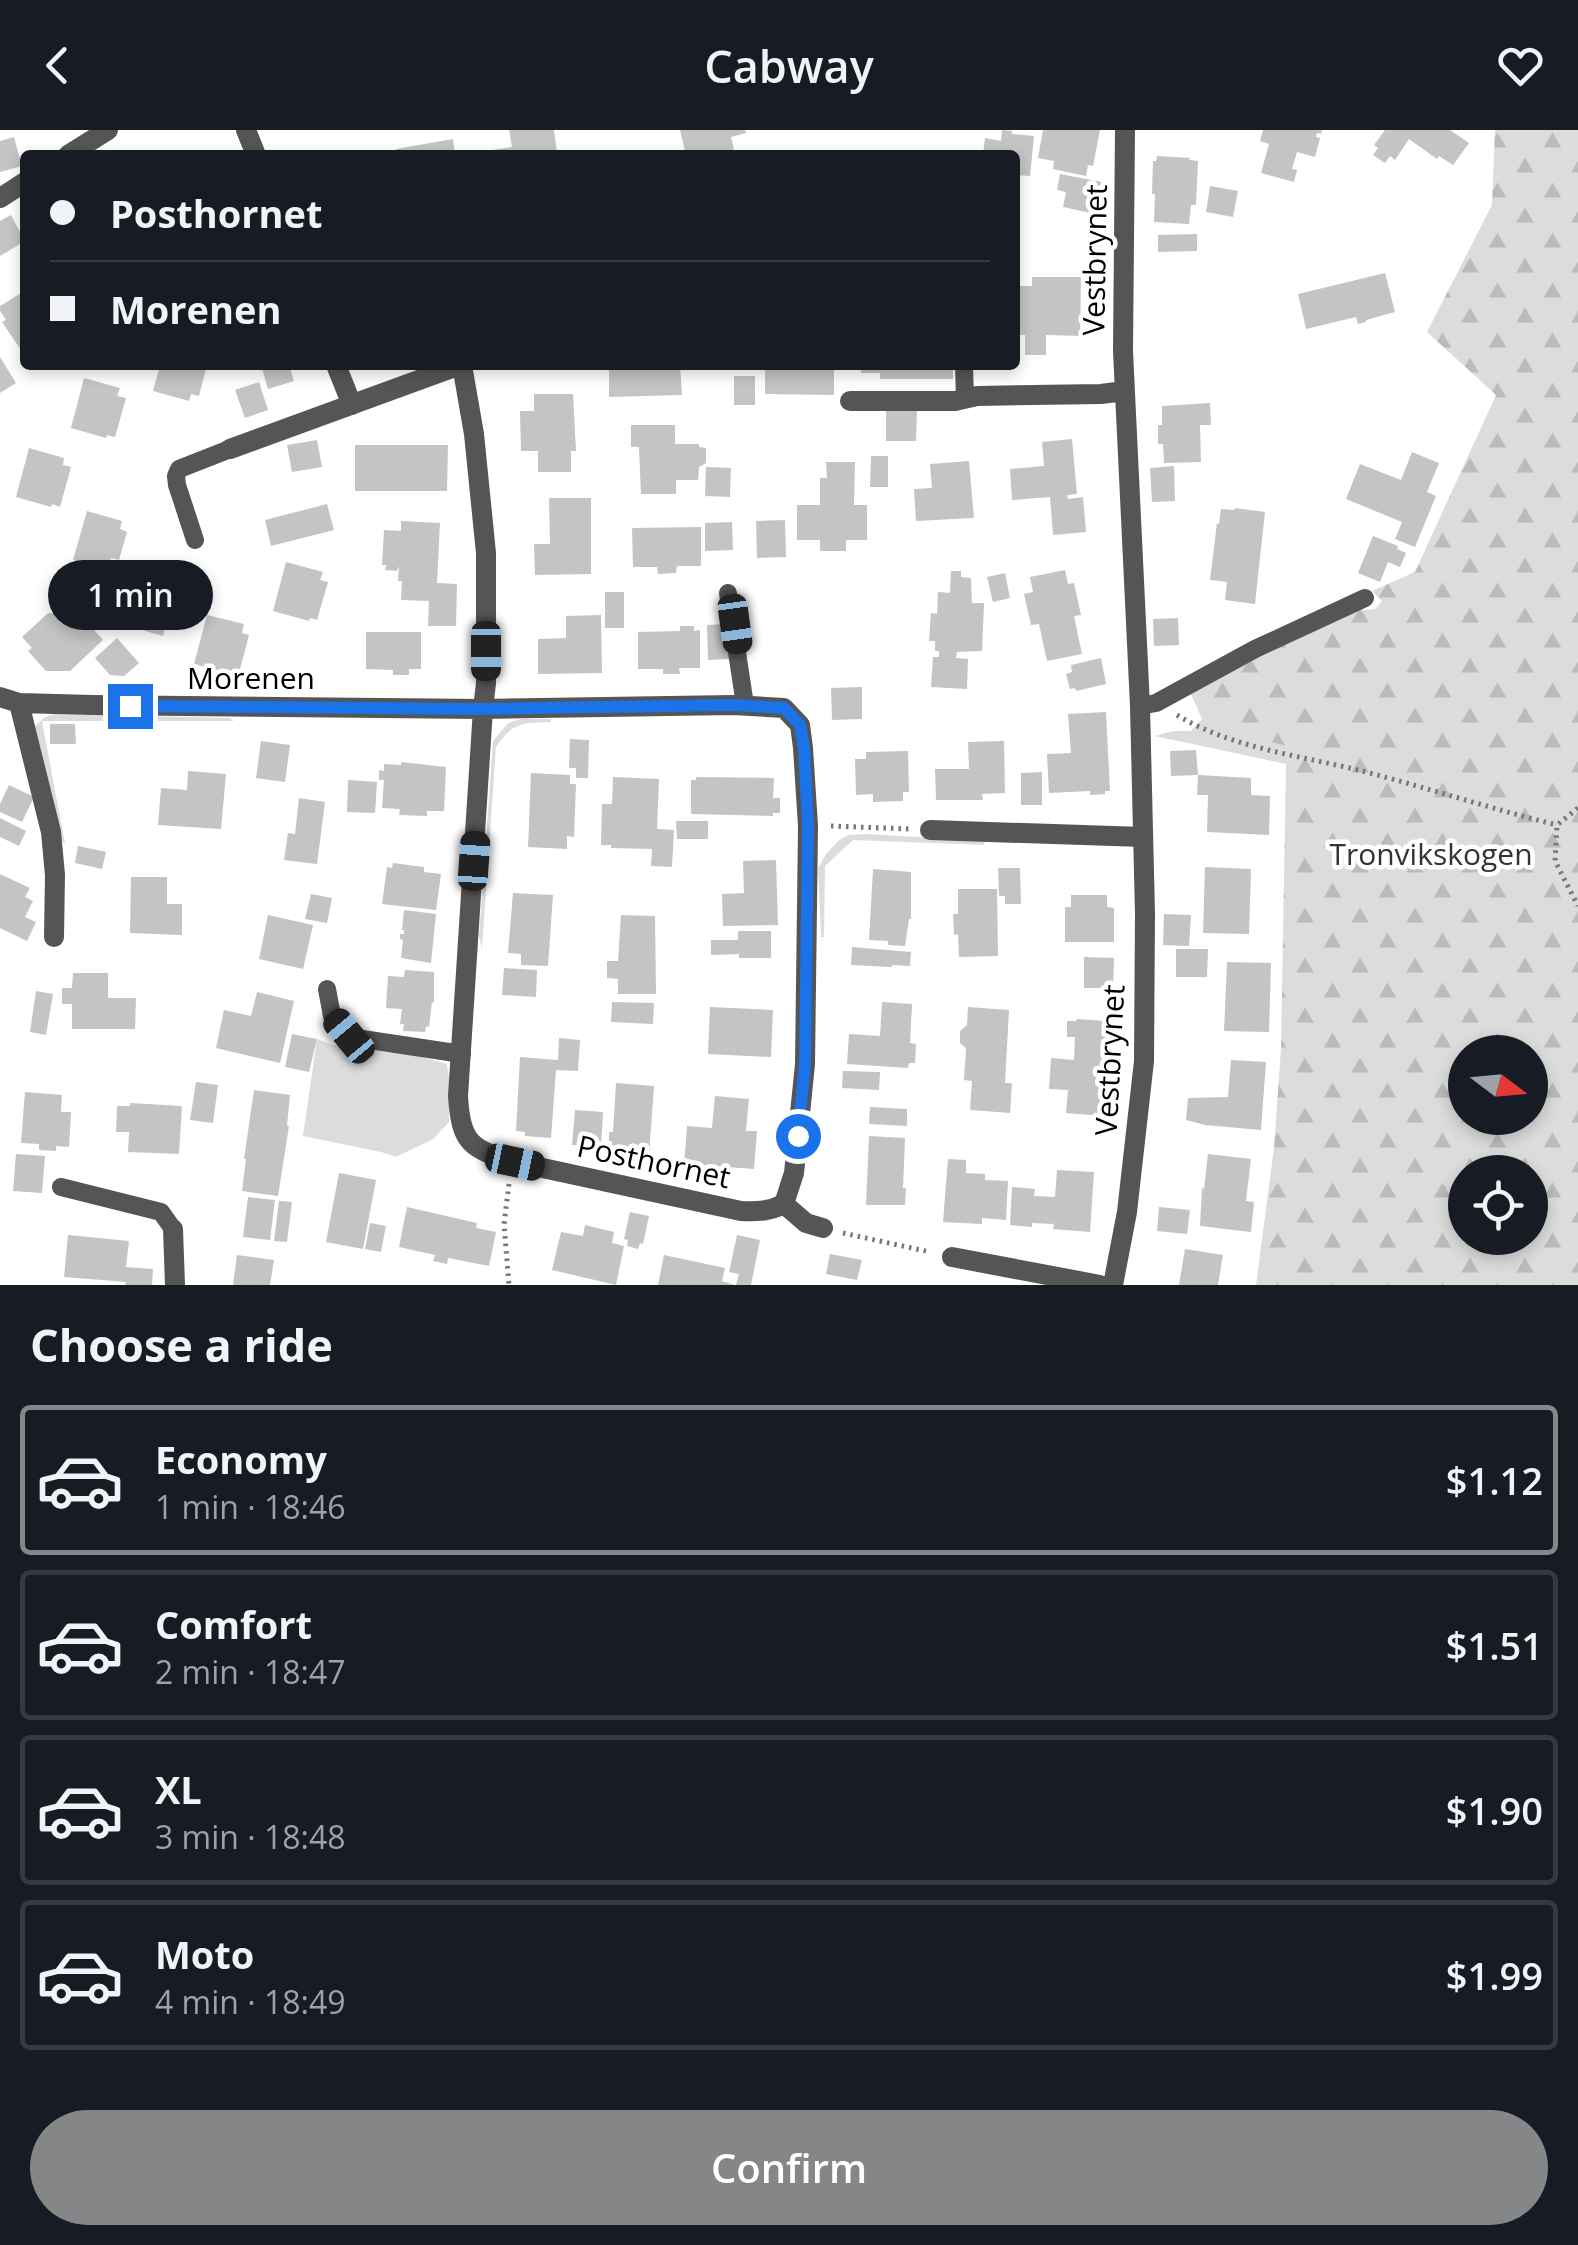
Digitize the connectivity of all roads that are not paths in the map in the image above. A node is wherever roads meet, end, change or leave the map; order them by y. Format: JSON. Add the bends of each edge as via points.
{"nodes":[{"id":1,"x":108,"y":130,"type":"edge"},
{"id":2,"x":1125,"y":130,"type":"edge"},
{"id":3,"x":76,"y":150,"type":"edge"},
{"id":4,"x":338,"y":370,"type":"edge"},
{"id":5,"x":447,"y":370,"type":"edge"},
{"id":6,"x":462,"y":370,"type":"edge"},
{"id":7,"x":964,"y":370,"type":"edge"},
{"id":8,"x":1124,"y":392,"type":"junction"},
{"id":9,"x":965,"y":399,"type":"junction"},
{"id":10,"x":850,"y":401,"type":"dead end"},
{"id":11,"x":352,"y":405,"type":"junction"},
{"id":12,"x":230,"y":449,"type":"joint"},
{"id":13,"x":195,"y":540,"type":"dead end"},
{"id":14,"x":728,"y":593,"type":"dead end"},
{"id":15,"x":1365,"y":598,"type":"dead end"},
{"id":16,"x":10,"y":700,"type":"edge"},
{"id":17,"x":1148,"y":704,"type":"junction"},
{"id":18,"x":745,"y":705,"type":"junction"},
{"id":19,"x":483,"y":709,"type":"junction"},
{"id":20,"x":930,"y":830,"type":"road end"},
{"id":21,"x":1142,"y":836,"type":"junction"},
{"id":22,"x":54,"y":936,"type":"dead end"},
{"id":23,"x":326,"y":988,"type":"dead end"},
{"id":24,"x":462,"y":1054,"type":"junction"},
{"id":25,"x":62,"y":1187,"type":"dead end"},
{"id":26,"x":784,"y":1204,"type":"junction"},
{"id":27,"x":173,"y":1228,"type":"joint"},
{"id":28,"x":823,"y":1228,"type":"road end"},
{"id":29,"x":952,"y":1256,"type":"road end"},
{"id":30,"x":174,"y":1285,"type":"edge"},
{"id":31,"x":1100,"y":1285,"type":"edge"},
{"id":32,"x":1113,"y":1285,"type":"edge"}],
"edges":[{"from":1,"to":3,"type":"street"},
{"from":2,"to":8,"type":"street","name":"Vestbrynet"},
{"from":4,"to":11,"type":"street"},
{"from":5,"to":11,"type":"street"},
{"from":6,"to":19,"type":"street","via":[[486,552]]},
{"from":7,"to":9,"type":"lane"},
{"from":8,"to":9,"type":"street"},
{"from":8,"to":17,"type":"street","name":"Vestbrynet"},
{"from":9,"to":10,"type":"street"},
{"from":11,"to":12,"type":"street"},
{"from":12,"to":13,"type":"lane","via":[[178,469]]},
{"from":14,"to":18,"type":"lane"},
{"from":15,"to":17,"type":"lane"},
{"from":16,"to":19,"type":"street","name":"Morenen"},
{"from":16,"to":22,"type":"street","name":"Morenen","via":[[51,832]]},
{"from":17,"to":21,"type":"street","name":"Vestbrynet"},
{"from":18,"to":19,"type":"street","name":"Morenen"},
{"from":18,"to":26,"type":"street","name":"Morenen","via":[[784,708],[800,725],[804,748],[805,1064],[794,1173]]},
{"from":19,"to":24,"type":"street","name":"Posthornet"},
{"from":20,"to":21,"type":"street"},
{"from":21,"to":32,"type":"street","name":"Vestbrynet","via":[[1144,1061]]},
{"from":23,"to":24,"type":"lane","via":[[332,1016],[349,1036]]},
{"from":24,"to":26,"type":"street","name":"Posthornet","via":[[460,1121],[483,1152],[742,1211]]},
{"from":25,"to":27,"type":"lane","via":[[161,1212]]},
{"from":26,"to":28,"type":"street"},
{"from":27,"to":30,"type":"street"},
{"from":29,"to":31,"type":"street"}]}
